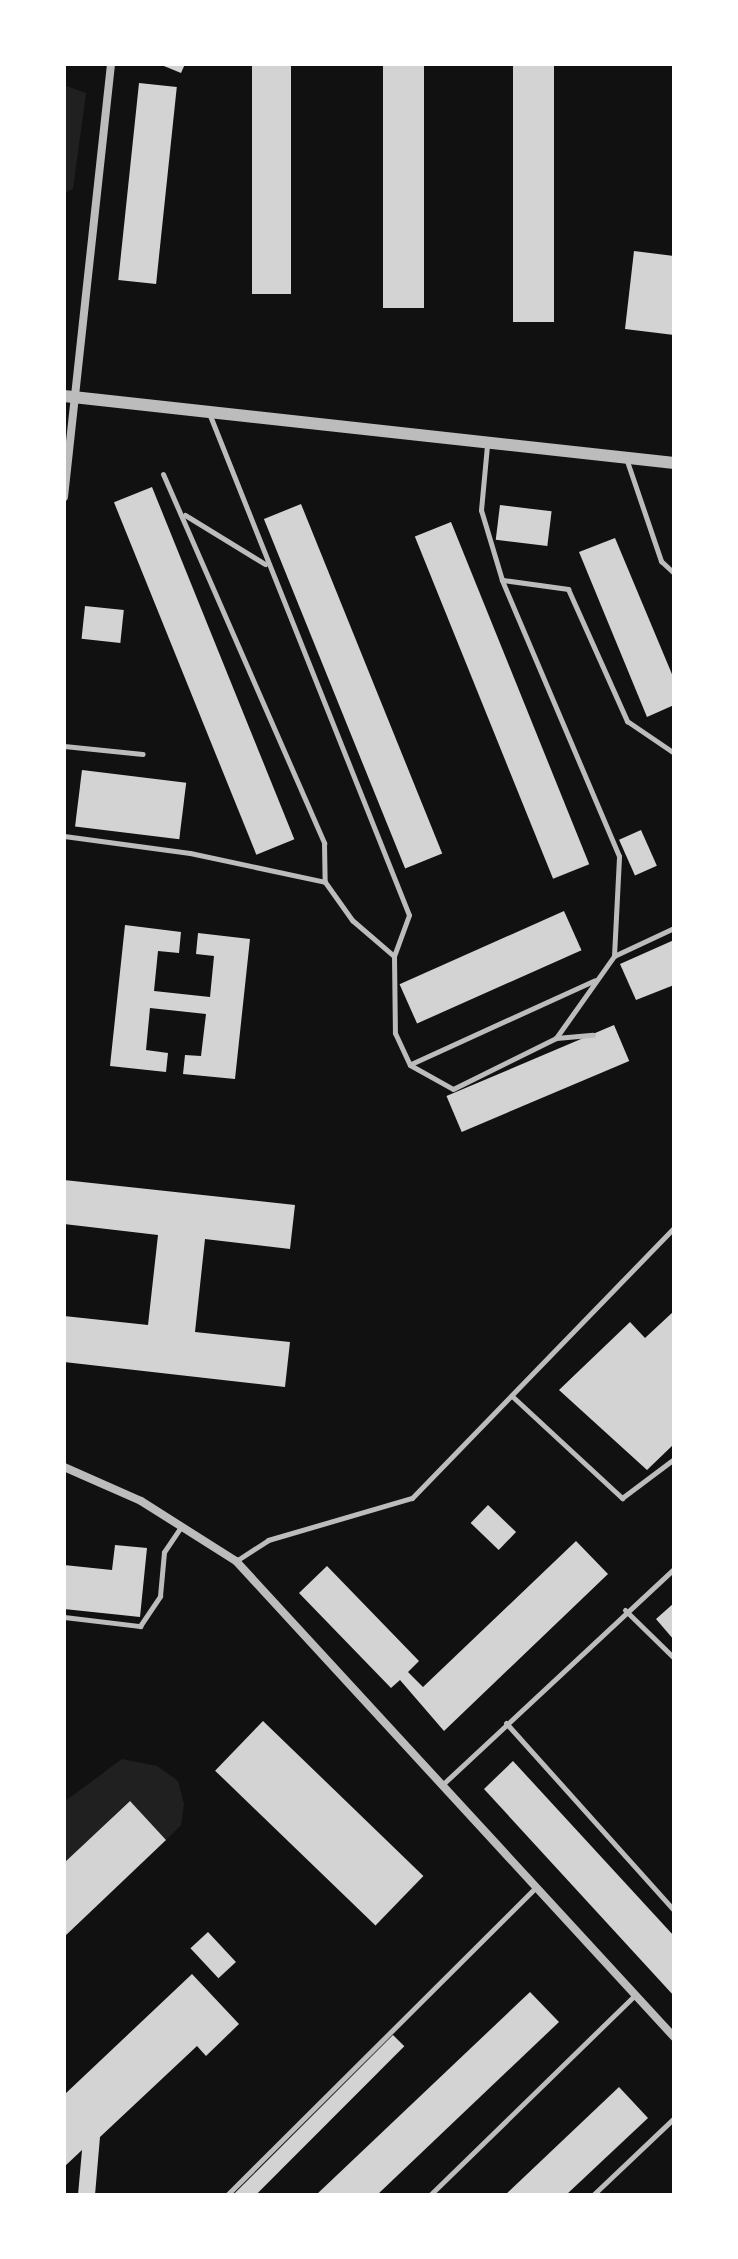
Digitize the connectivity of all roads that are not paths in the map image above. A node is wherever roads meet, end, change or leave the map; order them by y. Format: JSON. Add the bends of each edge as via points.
{"nodes":[{"id":1,"x":111,"y":64,"type":"edge"},
{"id":2,"x":67,"y":397,"type":"edge"},
{"id":3,"x":209,"y":412,"type":"junction"},
{"id":4,"x":487,"y":443,"type":"junction"},
{"id":5,"x":626,"y":458,"type":"junction"},
{"id":6,"x":674,"y":463,"type":"edge"},
{"id":7,"x":163,"y":474,"type":"dead end"},
{"id":8,"x":64,"y":497,"type":"edge"},
{"id":9,"x":184,"y":514,"type":"junction"},
{"id":10,"x":265,"y":564,"type":"junction"},
{"id":11,"x":674,"y":573,"type":"edge"},
{"id":12,"x":502,"y":580,"type":"junction"},
{"id":13,"x":64,"y":746,"type":"edge"},
{"id":14,"x":674,"y":753,"type":"edge"},
{"id":15,"x":143,"y":754,"type":"dead end"},
{"id":16,"x":64,"y":836,"type":"edge"},
{"id":17,"x":325,"y":882,"type":"junction"},
{"id":18,"x":674,"y":928,"type":"edge"},
{"id":19,"x":394,"y":956,"type":"junction"},
{"id":20,"x":614,"y":956,"type":"junction"},
{"id":21,"x":598,"y":978,"type":"junction"},
{"id":22,"x":593,"y":1035,"type":"dead end"},
{"id":23,"x":556,"y":1038,"type":"junction"},
{"id":24,"x":410,"y":1065,"type":"junction"},
{"id":25,"x":674,"y":1228,"type":"edge"},
{"id":26,"x":513,"y":1397,"type":"junction"},
{"id":27,"x":674,"y":1459,"type":"edge"},
{"id":28,"x":64,"y":1467,"type":"edge"},
{"id":29,"x":181,"y":1527,"type":"junction"},
{"id":30,"x":236,"y":1561,"type":"junction"},
{"id":31,"x":674,"y":1569,"type":"edge"},
{"id":32,"x":625,"y":1610,"type":"junction"},
{"id":33,"x":64,"y":1617,"type":"edge"},
{"id":34,"x":674,"y":1658,"type":"edge"},
{"id":35,"x":506,"y":1723,"type":"junction"},
{"id":36,"x":442,"y":1785,"type":"junction"},
{"id":37,"x":534,"y":1889,"type":"junction"},
{"id":38,"x":674,"y":1910,"type":"edge"},
{"id":39,"x":634,"y":1996,"type":"junction"},
{"id":40,"x":674,"y":2037,"type":"edge"},
{"id":41,"x":674,"y":2118,"type":"edge"},
{"id":42,"x":227,"y":2195,"type":"edge"},
{"id":43,"x":430,"y":2195,"type":"edge"},
{"id":44,"x":593,"y":2195,"type":"edge"}],
"edges":[{"from":1,"to":2,"type":"street"},
{"from":2,"to":3,"type":"street"},
{"from":2,"to":8,"type":"street"},
{"from":3,"to":4,"type":"street"},
{"from":3,"to":10,"type":"lane"},
{"from":4,"to":5,"type":"street"},
{"from":4,"to":12,"type":"lane","via":[[481,510]]},
{"from":5,"to":6,"type":"street"},
{"from":5,"to":11,"type":"lane","via":[[661,561]]},
{"from":7,"to":9,"type":"lane"},
{"from":9,"to":10,"type":"lane"},
{"from":9,"to":17,"type":"lane","via":[[324,843]]},
{"from":10,"to":19,"type":"lane","via":[[409,915]]},
{"from":12,"to":14,"type":"lane","via":[[568,589],[627,721]]},
{"from":12,"to":20,"type":"lane","via":[[619,856]]},
{"from":13,"to":15,"type":"lane"},
{"from":16,"to":17,"type":"lane","via":[[190,853]]},
{"from":17,"to":19,"type":"lane","via":[[352,920]]},
{"from":18,"to":20,"type":"lane"},
{"from":19,"to":24,"type":"lane","via":[[395,1033]]},
{"from":20,"to":21,"type":"lane"},
{"from":21,"to":23,"type":"lane"},
{"from":21,"to":24,"type":"lane"},
{"from":22,"to":23,"type":"lane"},
{"from":23,"to":24,"type":"lane","via":[[453,1089]]},
{"from":25,"to":26,"type":"lane"},
{"from":26,"to":27,"type":"lane","via":[[622,1498]]},
{"from":26,"to":30,"type":"lane","via":[[412,1498],[268,1540]]},
{"from":28,"to":29,"type":"street","via":[[141,1501]]},
{"from":29,"to":30,"type":"street"},
{"from":29,"to":33,"type":"lane","via":[[164,1552],[160,1596],[140,1626]]},
{"from":30,"to":36,"type":"street"},
{"from":31,"to":32,"type":"lane"},
{"from":32,"to":34,"type":"lane"},
{"from":32,"to":35,"type":"lane"},
{"from":35,"to":36,"type":"lane"},
{"from":35,"to":38,"type":"lane"},
{"from":36,"to":37,"type":"street"},
{"from":37,"to":39,"type":"street"},
{"from":37,"to":42,"type":"lane"},
{"from":39,"to":40,"type":"street"},
{"from":39,"to":43,"type":"lane"},
{"from":41,"to":44,"type":"lane"}]}
